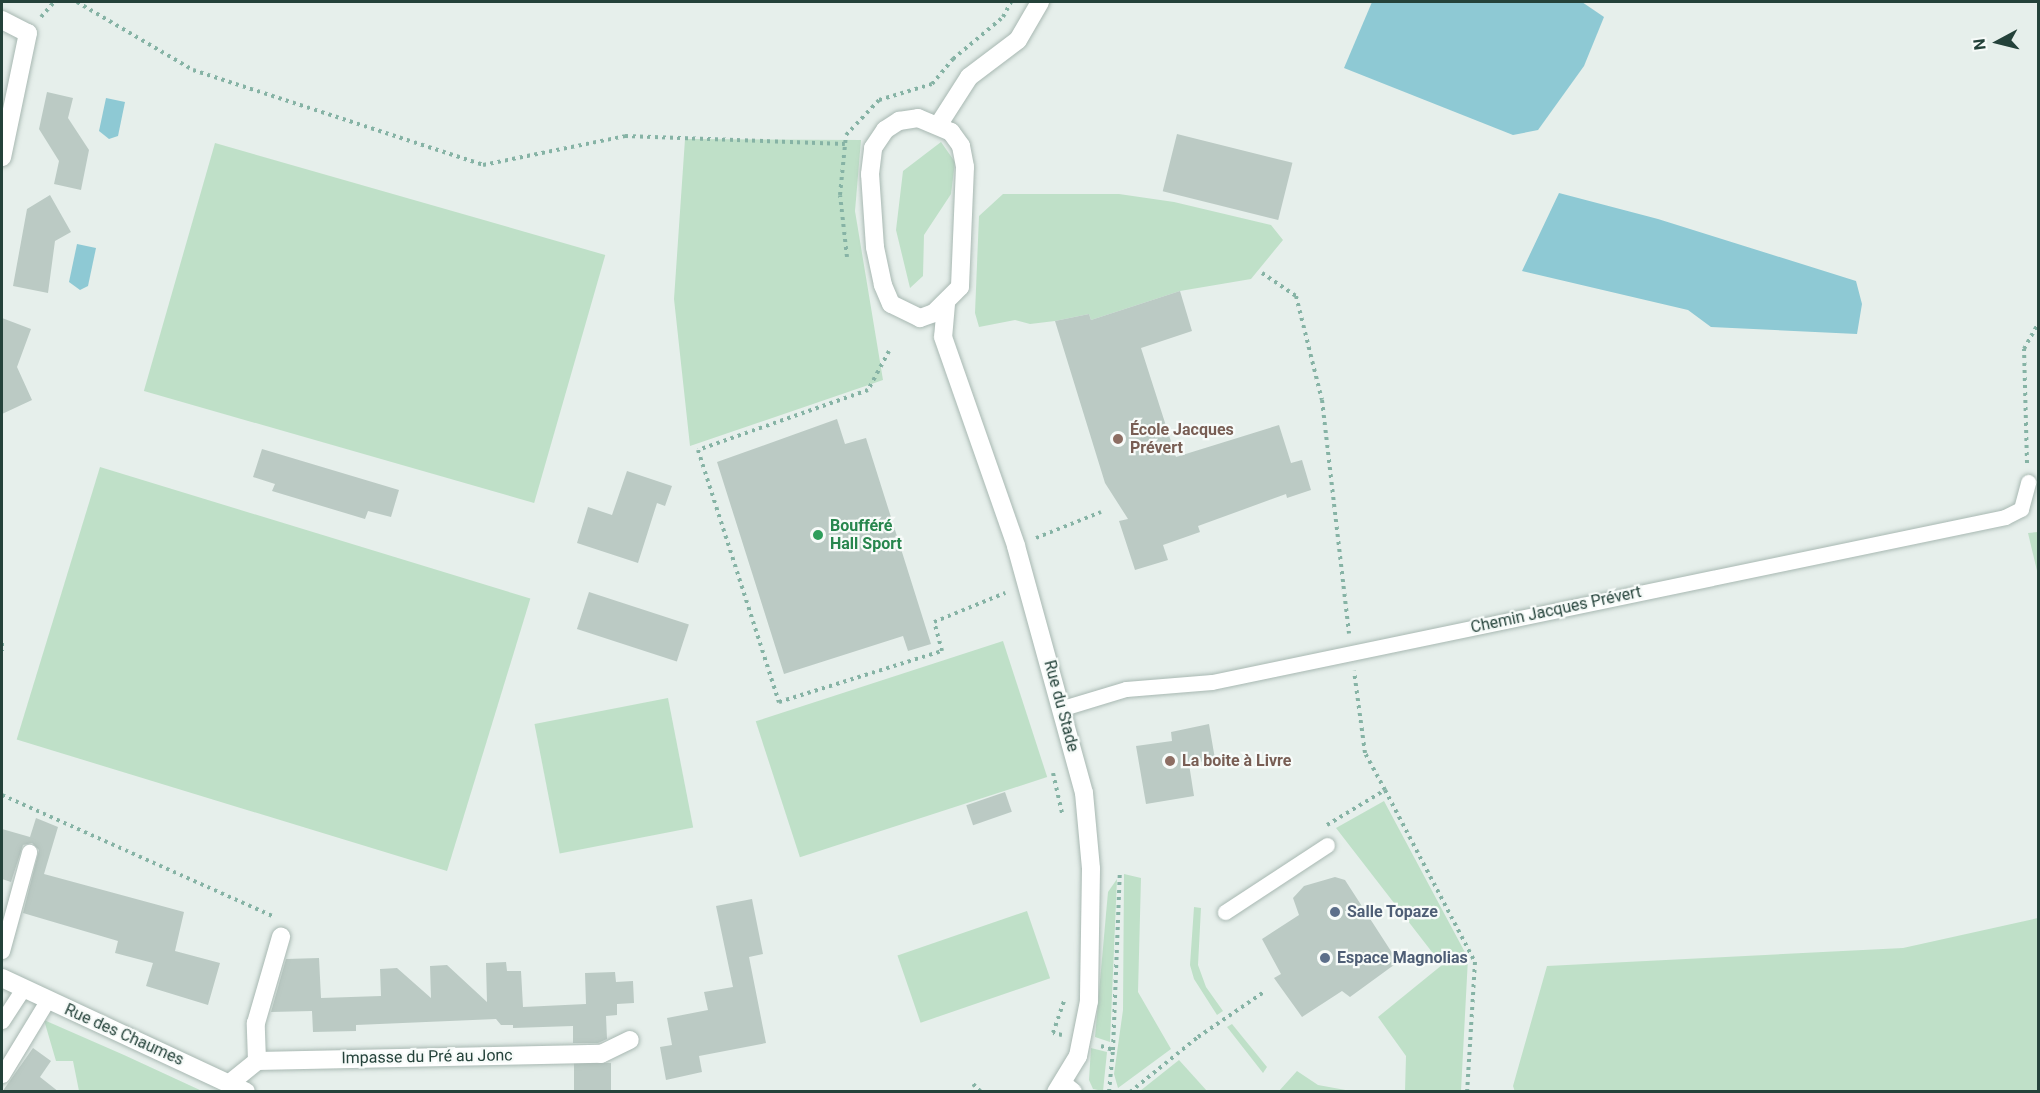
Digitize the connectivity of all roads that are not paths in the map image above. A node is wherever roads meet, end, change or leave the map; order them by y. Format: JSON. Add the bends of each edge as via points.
{"nodes":[{"id":1,"x":1040,"y":2,"type":"edge"},
{"id":2,"x":2,"y":21,"type":"edge"},
{"id":3,"x":939,"y":124,"type":"junction"},
{"id":4,"x":2,"y":157,"type":"edge"},
{"id":5,"x":946,"y":304,"type":"junction"},
{"id":6,"x":920,"y":318,"type":"junction"},
{"id":7,"x":943,"y":337,"type":"junction"},
{"id":8,"x":2028,"y":482,"type":"road end"},
{"id":9,"x":1063,"y":708,"type":"junction"},
{"id":10,"x":1327,"y":845,"type":"road end"},
{"id":11,"x":28,"y":852,"type":"dead end"},
{"id":12,"x":1225,"y":912,"type":"dead end"},
{"id":13,"x":280,"y":937,"type":"road end"},
{"id":14,"x":2,"y":951,"type":"edge"},
{"id":15,"x":2,"y":978,"type":"edge"},
{"id":16,"x":23,"y":989,"type":"junction"},
{"id":17,"x":47,"y":1001,"type":"junction"},
{"id":18,"x":2,"y":1021,"type":"edge"},
{"id":19,"x":630,"y":1040,"type":"dead end"},
{"id":20,"x":257,"y":1061,"type":"junction"},
{"id":21,"x":2,"y":1075,"type":"edge"},
{"id":22,"x":238,"y":1087,"type":"edge"},
{"id":23,"x":1064,"y":1089,"type":"edge"}],
"edges":[{"from":1,"to":3,"type":"street","via":[[1018,40],[969,77]]},
{"from":2,"to":4,"type":"street","via":[[28,33]]},
{"from":3,"to":5,"type":"street","via":[[961,146],[965,167],[960,286]]},
{"from":3,"to":6,"type":"street","via":[[918,118],[899,121],[885,130],[873,148],[872,215],[883,285],[891,304]]},
{"from":5,"to":6,"type":"street"},
{"from":5,"to":7,"type":"street","name":"Rue du Stade"},
{"from":6,"to":7,"type":"street"},
{"from":7,"to":9,"type":"street","name":"Rue du Stade","via":[[1016,546]]},
{"from":8,"to":9,"type":"lane","name":"Chemin Jacques Prévert","via":[[2021,509],[2005,516],[1212,682],[1126,689]]},
{"from":9,"to":23,"type":"street","name":"Rue du Stade","via":[[1084,793],[1092,934],[1085,1020],[1078,1056]]},
{"from":10,"to":12,"type":"lane"},
{"from":11,"to":14,"type":"lane"},
{"from":13,"to":20,"type":"street","via":[[256,1023]]},
{"from":15,"to":16,"type":"street","name":"Rue des Chaumes"},
{"from":16,"to":17,"type":"street","name":"Rue des Chaumes"},
{"from":16,"to":18,"type":"lane"},
{"from":17,"to":21,"type":"lane"},
{"from":17,"to":22,"type":"street","name":"Rue des Chaumes"},
{"from":19,"to":20,"type":"street","name":"Impasse du Pré au Jonc","via":[[601,1054]]},
{"from":20,"to":22,"type":"street"}]}
